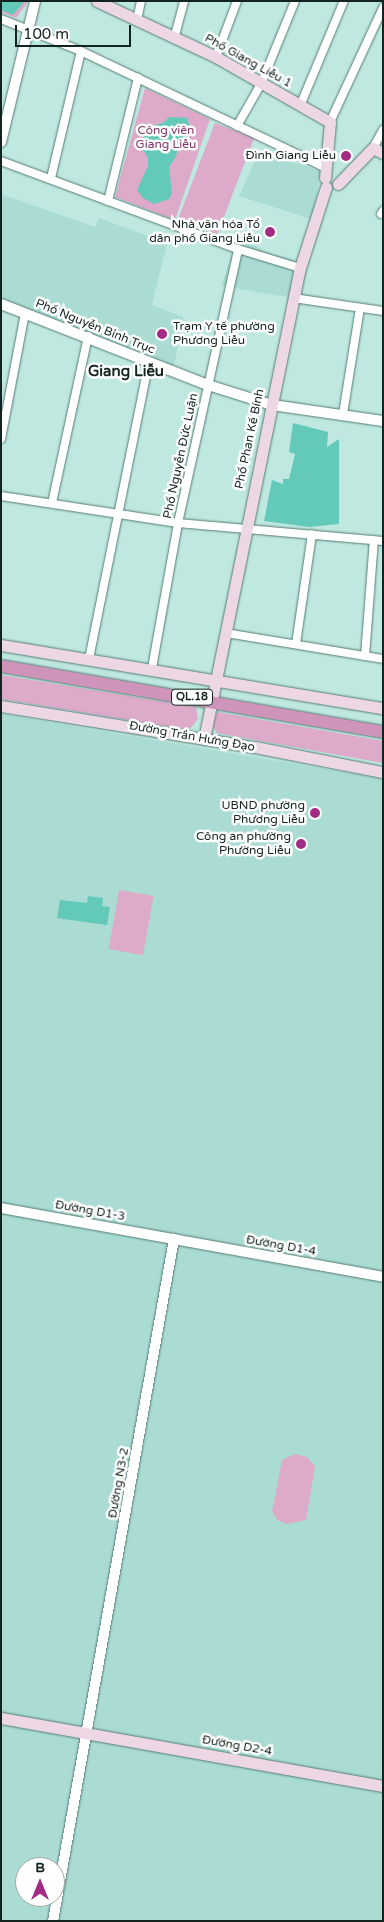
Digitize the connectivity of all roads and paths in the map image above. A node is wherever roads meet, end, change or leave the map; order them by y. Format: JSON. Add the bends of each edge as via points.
{"nodes":[{"id":1,"x":36,"y":1,"type":"edge"},
{"id":2,"x":97,"y":1,"type":"edge"},
{"id":3,"x":141,"y":1,"type":"edge"},
{"id":4,"x":184,"y":1,"type":"edge"},
{"id":5,"x":238,"y":1,"type":"edge"},
{"id":6,"x":295,"y":1,"type":"edge"},
{"id":7,"x":344,"y":1,"type":"edge"},
{"id":8,"x":383,"y":8,"type":"edge"},
{"id":9,"x":1,"y":19,"type":"edge"},
{"id":10,"x":137,"y":20,"type":"junction"},
{"id":11,"x":29,"y":30,"type":"junction"},
{"id":12,"x":174,"y":38,"type":"junction"},
{"id":13,"x":81,"y":51,"type":"junction"},
{"id":14,"x":216,"y":57,"type":"junction"},
{"id":15,"x":138,"y":78,"type":"junction"},
{"id":16,"x":261,"y":84,"type":"junction"},
{"id":17,"x":300,"y":106,"type":"junction"},
{"id":18,"x":330,"y":122,"type":"junction"},
{"id":19,"x":237,"y":126,"type":"junction"},
{"id":20,"x":383,"y":130,"type":"edge"},
{"id":21,"x":1,"y":142,"type":"edge"},
{"id":22,"x":378,"y":151,"type":"edge"},
{"id":23,"x":1,"y":161,"type":"edge"},
{"id":24,"x":51,"y":178,"type":"junction"},
{"id":25,"x":328,"y":179,"type":"junction"},
{"id":26,"x":108,"y":201,"type":"junction"},
{"id":27,"x":238,"y":249,"type":"junction"},
{"id":28,"x":300,"y":268,"type":"junction"},
{"id":29,"x":293,"y":298,"type":"junction"},
{"id":30,"x":1,"y":304,"type":"edge"},
{"id":31,"x":360,"y":308,"type":"junction"},
{"id":32,"x":383,"y":311,"type":"edge"},
{"id":33,"x":26,"y":313,"type":"junction"},
{"id":34,"x":88,"y":336,"type":"junction"},
{"id":35,"x":149,"y":362,"type":"junction"},
{"id":36,"x":208,"y":385,"type":"junction"},
{"id":37,"x":272,"y":405,"type":"junction"},
{"id":38,"x":343,"y":414,"type":"junction"},
{"id":39,"x":383,"y":421,"type":"edge"},
{"id":40,"x":1,"y":439,"type":"edge"},
{"id":41,"x":1,"y":496,"type":"edge"},
{"id":42,"x":52,"y":503,"type":"junction"},
{"id":43,"x":117,"y":514,"type":"junction"},
{"id":44,"x":178,"y":523,"type":"junction"},
{"id":45,"x":246,"y":529,"type":"junction"},
{"id":46,"x":312,"y":534,"type":"junction"},
{"id":47,"x":374,"y":540,"type":"junction"},
{"id":48,"x":383,"y":540,"type":"edge"},
{"id":49,"x":226,"y":633,"type":"junction"},
{"id":50,"x":296,"y":644,"type":"junction"},
{"id":51,"x":1,"y":645,"type":"edge"},
{"id":52,"x":365,"y":656,"type":"junction"},
{"id":53,"x":89,"y":659,"type":"junction"},
{"id":54,"x":383,"y":659,"type":"edge"},
{"id":55,"x":1,"y":666,"type":"edge"},
{"id":56,"x":152,"y":668,"type":"junction"},
{"id":57,"x":218,"y":679,"type":"junction"},
{"id":58,"x":212,"y":700,"type":"junction"},
{"id":59,"x":1,"y":706,"type":"edge"},
{"id":60,"x":383,"y":708,"type":"edge"},
{"id":61,"x":383,"y":732,"type":"edge"},
{"id":62,"x":204,"y":739,"type":"junction"},
{"id":63,"x":383,"y":772,"type":"edge"},
{"id":64,"x":1,"y":1208,"type":"edge"},
{"id":65,"x":174,"y":1240,"type":"junction"},
{"id":66,"x":383,"y":1277,"type":"edge"},
{"id":67,"x":1,"y":1718,"type":"edge"},
{"id":68,"x":86,"y":1731,"type":"junction"},
{"id":69,"x":383,"y":1786,"type":"edge"},
{"id":70,"x":53,"y":1921,"type":"edge"}],
"edges":[{"from":1,"to":11,"type":"street"},
{"from":2,"to":10,"type":"main road","name":"Phố Giang Liễu 1"},
{"from":3,"to":10,"type":"street"},
{"from":4,"to":12,"type":"street"},
{"from":5,"to":14,"type":"street"},
{"from":6,"to":16,"type":"street"},
{"from":7,"to":17,"type":"street"},
{"from":8,"to":18,"type":"street"},
{"from":9,"to":11,"type":"street"},
{"from":10,"to":12,"type":"main road","name":"Phố Giang Liễu 1"},
{"from":11,"to":13,"type":"street"},
{"from":11,"to":21,"type":"street"},
{"from":12,"to":14,"type":"main road","name":"Phố Giang Liễu 1"},
{"from":13,"to":15,"type":"street"},
{"from":13,"to":24,"type":"street"},
{"from":14,"to":16,"type":"main road","name":"Phố Giang Liễu 1"},
{"from":15,"to":19,"type":"street"},
{"from":15,"to":26,"type":"street"},
{"from":16,"to":17,"type":"main road","name":"Phố Giang Liễu 1"},
{"from":16,"to":19,"type":"street"},
{"from":17,"to":18,"type":"main road","name":"Phố Giang Liễu 1"},
{"from":18,"to":25,"type":"main road","name":"Phố Phan Kế Bính"},
{"from":19,"to":25,"type":"street"},
{"from":20,"to":22,"type":"street"},
{"from":22,"to":25,"type":"main road"},
{"from":23,"to":24,"type":"street"},
{"from":24,"to":26,"type":"street"},
{"from":25,"to":28,"type":"main road","name":"Phố Phan Kế Bính"},
{"from":26,"to":27,"type":"street"},
{"from":27,"to":28,"type":"street"},
{"from":27,"to":36,"type":"street","name":"Phố Nguyễn Đức Luận"},
{"from":28,"to":29,"type":"main road","name":"Phố Phan Kế Bính"},
{"from":29,"to":31,"type":"street"},
{"from":29,"to":37,"type":"main road","name":"Phố Phan Kế Bính"},
{"from":30,"to":33,"type":"street","name":"Phố Nguyễn Bỉnh Trục"},
{"from":31,"to":32,"type":"street"},
{"from":31,"to":38,"type":"street"},
{"from":33,"to":34,"type":"street","name":"Phố Nguyễn Bỉnh Trục"},
{"from":33,"to":40,"type":"street"},
{"from":34,"to":35,"type":"street","name":"Phố Nguyễn Bỉnh Trục"},
{"from":34,"to":42,"type":"street"},
{"from":35,"to":36,"type":"street","name":"Phố Nguyễn Bỉnh Trục"},
{"from":35,"to":43,"type":"street"},
{"from":36,"to":37,"type":"street","name":"Phố Nguyễn Bỉnh Trục"},
{"from":36,"to":44,"type":"street","name":"Phố Nguyễn Đức Luận"},
{"from":37,"to":38,"type":"street","name":"Phố Nguyễn Bỉnh Trục"},
{"from":37,"to":45,"type":"main road","name":"Phố Phan Kế Bính"},
{"from":38,"to":39,"type":"street","name":"Phố Nguyễn Bỉnh Trục"},
{"from":41,"to":42,"type":"street"},
{"from":42,"to":43,"type":"street"},
{"from":43,"to":44,"type":"street"},
{"from":43,"to":53,"type":"street"},
{"from":44,"to":45,"type":"street"},
{"from":44,"to":56,"type":"street","name":"Phố Nguyễn Đức Luận"},
{"from":45,"to":46,"type":"street"},
{"from":45,"to":49,"type":"main road","name":"Phố Phan Kế Bính"},
{"from":46,"to":47,"type":"street"},
{"from":46,"to":50,"type":"street"},
{"from":47,"to":48,"type":"street"},
{"from":47,"to":52,"type":"street"},
{"from":49,"to":50,"type":"street"},
{"from":49,"to":57,"type":"main road","name":"Phố Phan Kế Bính"},
{"from":50,"to":52,"type":"street"},
{"from":51,"to":53,"type":"main road"},
{"from":52,"to":54,"type":"street"},
{"from":53,"to":56,"type":"main road"},
{"from":55,"to":58,"type":"highway","number":"QL.18"},
{"from":56,"to":57,"type":"main road"},
{"from":57,"to":58,"type":"main road","name":"Phố Phan Kế Bính"},
{"from":57,"to":60,"type":"main road"},
{"from":58,"to":61,"type":"highway","number":"QL.18"},
{"from":58,"to":62,"type":"main road","name":"Phố Phan Kế Bính"},
{"from":59,"to":62,"type":"main road","name":"Đường Trần Hưng Đạo"},
{"from":62,"to":63,"type":"main road","name":"Đường Trần Hưng Đạo"},
{"from":64,"to":65,"type":"street","name":"Đường D1-3"},
{"from":65,"to":66,"type":"street","name":"Đường D1-4"},
{"from":65,"to":68,"type":"street","name":"Đường N3-2"},
{"from":67,"to":68,"type":"main road","name":"Đường D2-4"},
{"from":68,"to":69,"type":"main road","name":"Đường D2-4"},
{"from":68,"to":70,"type":"street","name":"Đường N3-2"}]}
